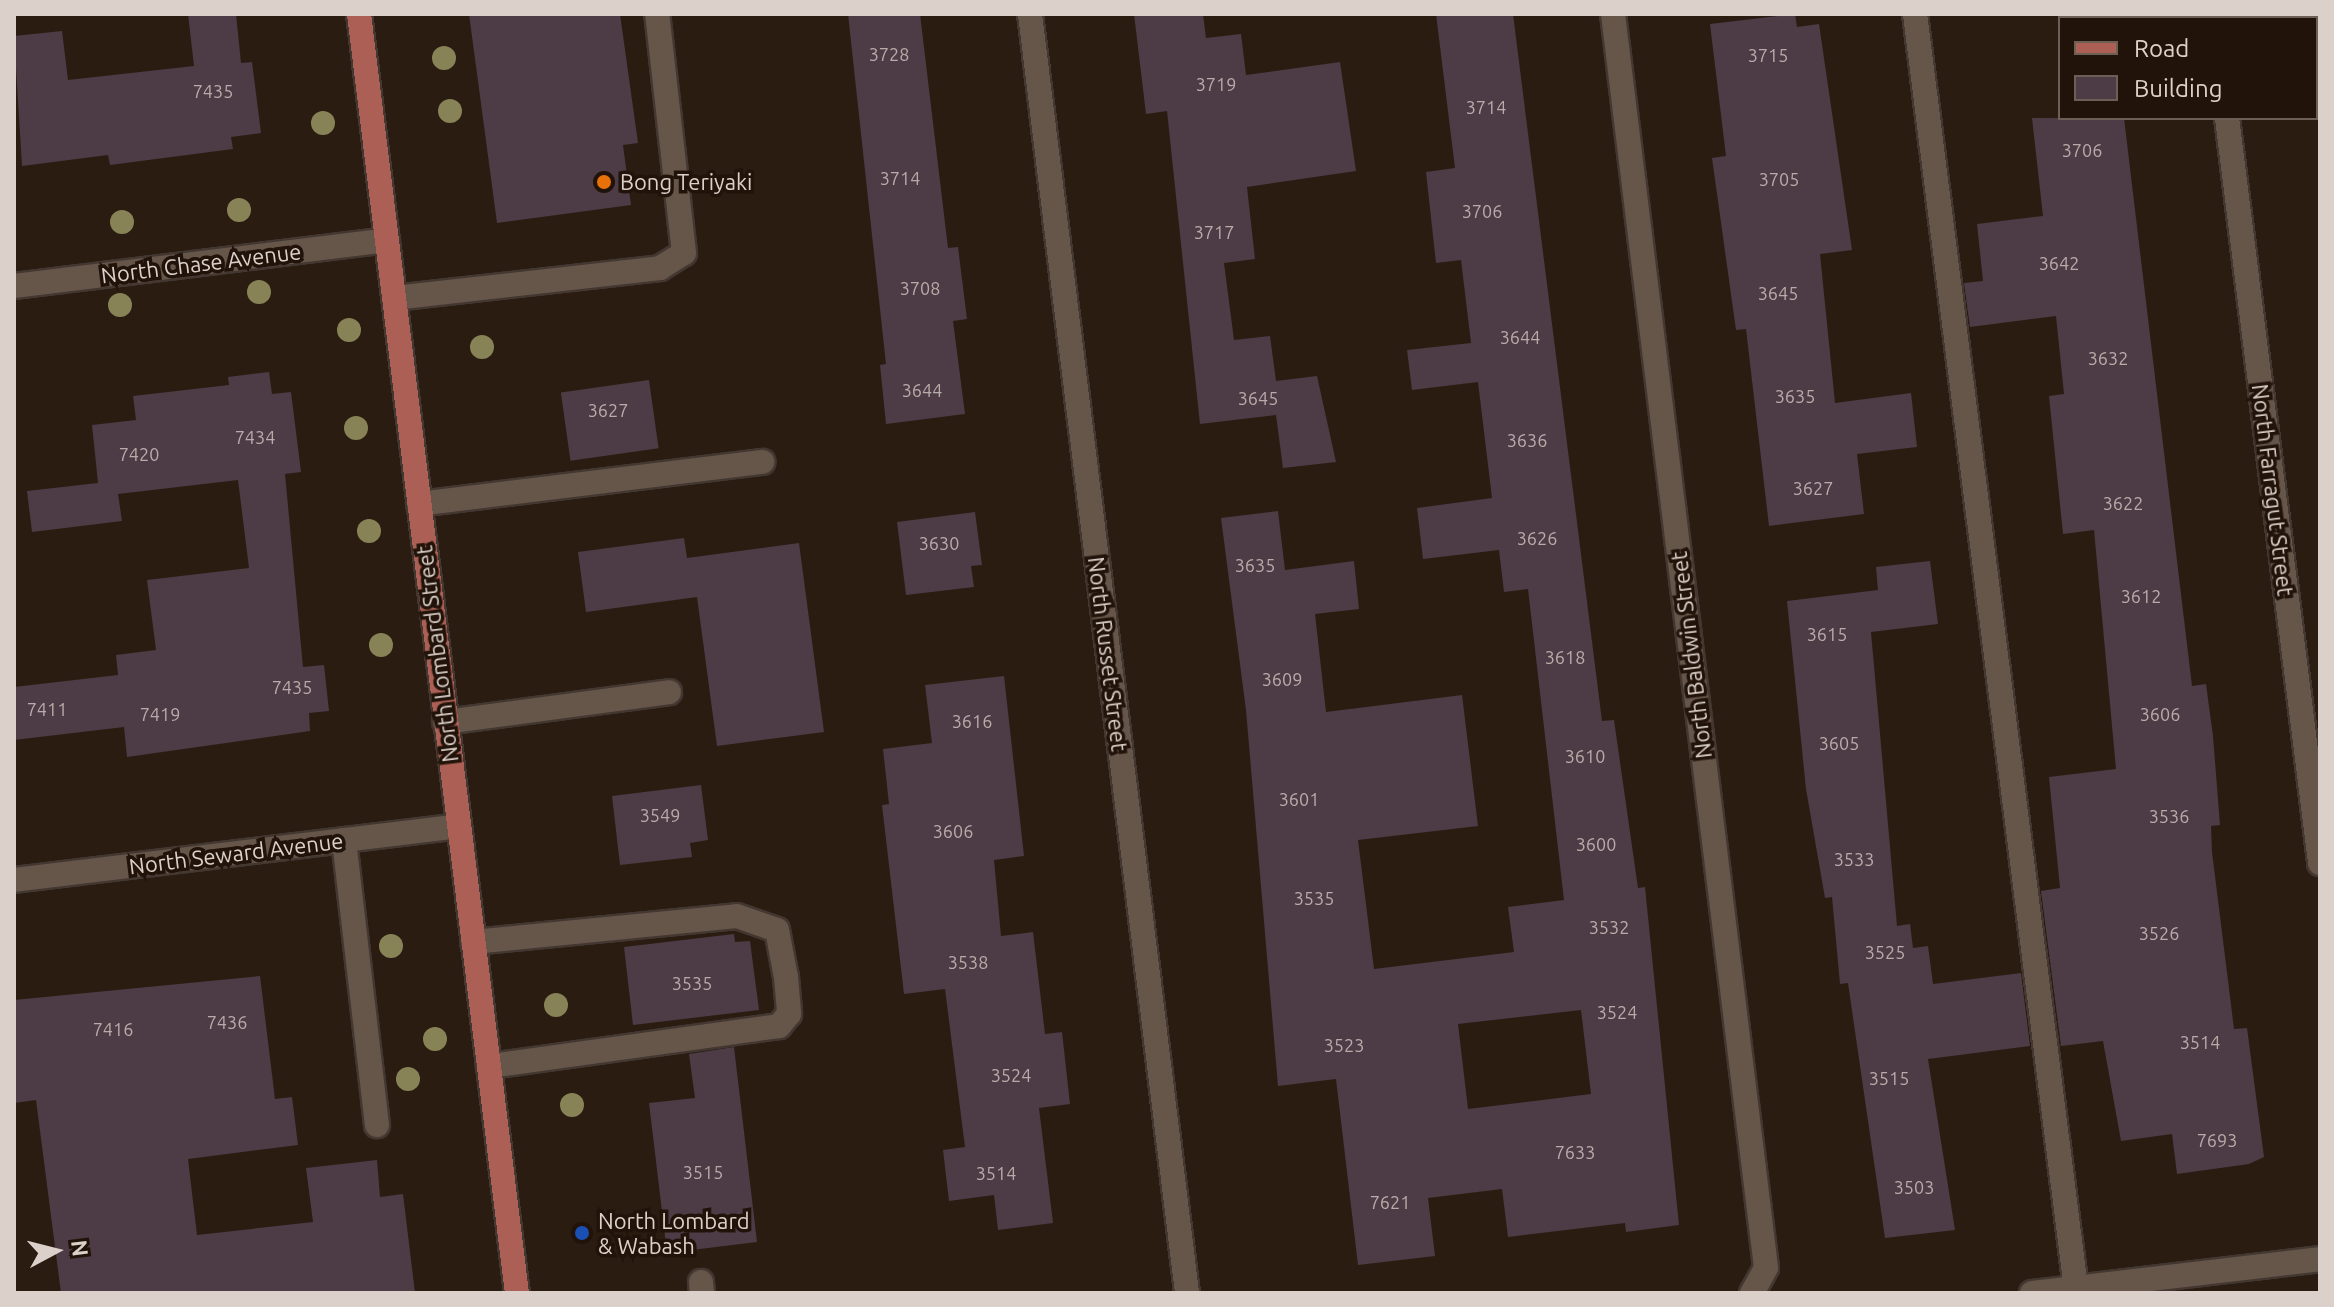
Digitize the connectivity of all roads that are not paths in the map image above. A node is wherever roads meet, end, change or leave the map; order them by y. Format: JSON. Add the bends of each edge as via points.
{"nodes":[{"id":1,"x":359,"y":14,"type":"edge"},
{"id":2,"x":657,"y":14,"type":"edge"},
{"id":3,"x":1030,"y":14,"type":"edge"},
{"id":4,"x":1613,"y":14,"type":"edge"},
{"id":5,"x":1915,"y":14,"type":"edge"},
{"id":6,"x":2227,"y":120,"type":"edge"},
{"id":7,"x":387,"y":240,"type":"junction"},
{"id":8,"x":14,"y":286,"type":"edge"},
{"id":9,"x":394,"y":298,"type":"junction"},
{"id":10,"x":762,"y":462,"type":"dead end"},
{"id":11,"x":419,"y":504,"type":"junction"},
{"id":12,"x":669,"y":692,"type":"dead end"},
{"id":13,"x":445,"y":722,"type":"junction"},
{"id":14,"x":458,"y":826,"type":"junction"},
{"id":15,"x":344,"y":840,"type":"junction"},
{"id":16,"x":2320,"y":863,"type":"edge"},
{"id":17,"x":14,"y":880,"type":"edge"},
{"id":18,"x":473,"y":942,"type":"junction"},
{"id":19,"x":489,"y":1066,"type":"junction"},
{"id":20,"x":377,"y":1125,"type":"dead end"},
{"id":21,"x":2320,"y":1259,"type":"edge"},
{"id":22,"x":2225,"y":1282,"type":"edge"},
{"id":23,"x":2076,"y":1288,"type":"junction"},
{"id":24,"x":517,"y":1293,"type":"edge"},
{"id":25,"x":1187,"y":1293,"type":"edge"},
{"id":26,"x":1752,"y":1293,"type":"edge"},
{"id":27,"x":2032,"y":1293,"type":"edge"}],
"edges":[{"from":1,"to":7,"type":"main road","name":"North Lombard Street"},
{"from":2,"to":9,"type":"street","via":[[684,253],[660,268]]},
{"from":3,"to":25,"type":"street","name":"North Russet Street"},
{"from":4,"to":26,"type":"street","name":"North Baldwin Street","via":[[1766,1268]]},
{"from":5,"to":23,"type":"street"},
{"from":6,"to":16,"type":"street","name":"North Farragut Street"},
{"from":7,"to":8,"type":"street","name":"North Chase Avenue"},
{"from":7,"to":9,"type":"main road","name":"North Lombard Street"},
{"from":9,"to":11,"type":"main road","name":"North Lombard Street"},
{"from":10,"to":11,"type":"street"},
{"from":11,"to":13,"type":"main road","name":"North Lombard Street"},
{"from":12,"to":13,"type":"street"},
{"from":13,"to":14,"type":"main road","name":"North Lombard Street"},
{"from":14,"to":15,"type":"street","name":"North Seward Avenue"},
{"from":14,"to":18,"type":"main road","name":"North Lombard Street"},
{"from":15,"to":17,"type":"street","name":"North Seward Avenue"},
{"from":15,"to":20,"type":"street"},
{"from":18,"to":19,"type":"main road","name":"North Lombard Street"},
{"from":18,"to":19,"type":"street","via":[[737,916],[777,930],[786,977],[789,1014],[779,1026]]},
{"from":19,"to":24,"type":"main road","name":"North Lombard Street"},
{"from":21,"to":22,"type":"street"},
{"from":22,"to":23,"type":"street"},
{"from":23,"to":27,"type":"street"}]}
